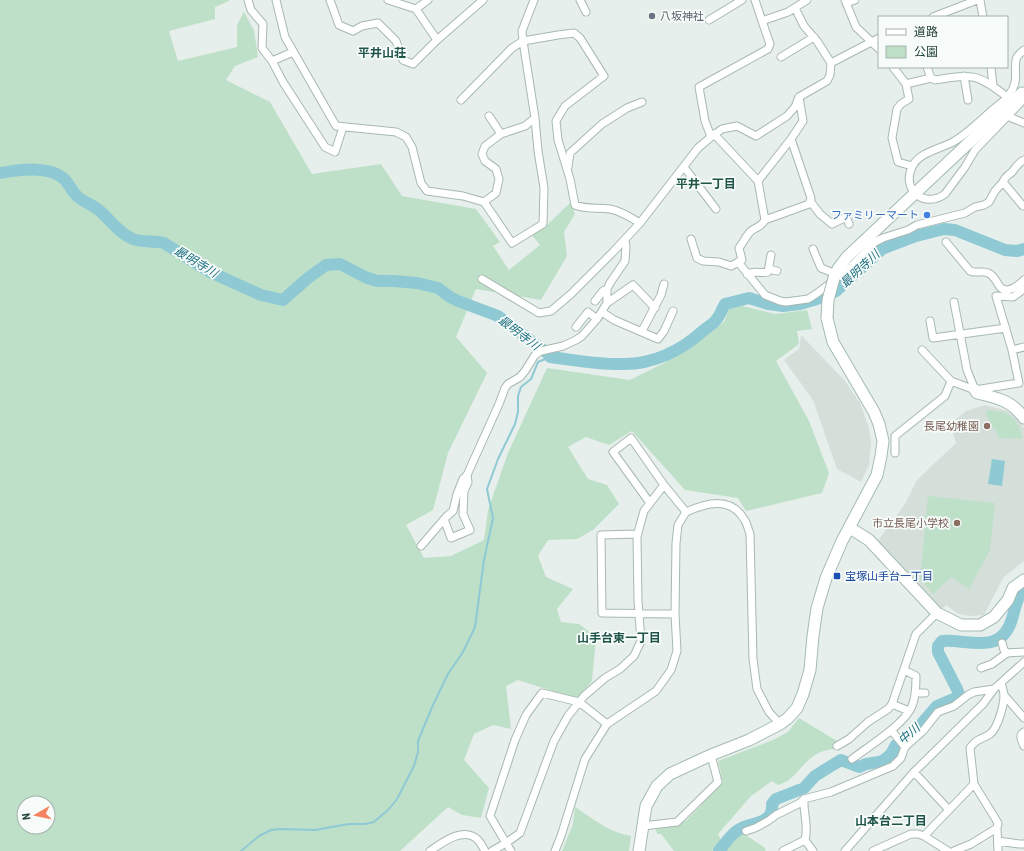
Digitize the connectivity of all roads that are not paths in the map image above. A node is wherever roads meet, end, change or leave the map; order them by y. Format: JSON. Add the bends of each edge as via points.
{"nodes":[{"id":1,"x":248,"y":0,"type":"edge"},
{"id":2,"x":276,"y":0,"type":"edge"},
{"id":3,"x":330,"y":0,"type":"edge"},
{"id":4,"x":388,"y":0,"type":"edge"},
{"id":5,"x":428,"y":0,"type":"edge"},
{"id":6,"x":484,"y":0,"type":"edge"},
{"id":7,"x":534,"y":0,"type":"edge"},
{"id":8,"x":580,"y":0,"type":"edge"},
{"id":9,"x":742,"y":0,"type":"edge"},
{"id":10,"x":754,"y":0,"type":"edge"},
{"id":11,"x":807,"y":0,"type":"edge"},
{"id":12,"x":855,"y":0,"type":"edge"},
{"id":13,"x":979,"y":0,"type":"edge"},
{"id":14,"x":846,"y":1,"type":"edge"},
{"id":15,"x":795,"y":8,"type":"junction"},
{"id":16,"x":416,"y":9,"type":"junction"},
{"id":17,"x":586,"y":12,"type":"dead end"},
{"id":18,"x":936,"y":16,"type":"edge"},
{"id":19,"x":983,"y":16,"type":"edge"},
{"id":20,"x":709,"y":20,"type":"dead end"},
{"id":21,"x":762,"y":21,"type":"junction"},
{"id":22,"x":814,"y":37,"type":"junction"},
{"id":23,"x":878,"y":38,"type":"edge"},
{"id":24,"x":437,"y":40,"type":"junction"},
{"id":25,"x":523,"y":41,"type":"junction"},
{"id":26,"x":871,"y":41,"type":"junction"},
{"id":27,"x":878,"y":48,"type":"edge"},
{"id":28,"x":1024,"y":50,"type":"edge"},
{"id":29,"x":293,"y":52,"type":"junction"},
{"id":30,"x":781,"y":57,"type":"dead end"},
{"id":31,"x":272,"y":61,"type":"junction"},
{"id":32,"x":831,"y":63,"type":"junction"},
{"id":33,"x":894,"y":68,"type":"edge"},
{"id":34,"x":927,"y":68,"type":"edge"},
{"id":35,"x":991,"y":68,"type":"edge"},
{"id":36,"x":1016,"y":70,"type":"junction"},
{"id":37,"x":964,"y":76,"type":"junction"},
{"id":38,"x":932,"y":78,"type":"junction"},
{"id":39,"x":1022,"y":78,"type":"dead end"},
{"id":40,"x":906,"y":84,"type":"junction"},
{"id":41,"x":992,"y":86,"type":"junction"},
{"id":42,"x":1023,"y":96,"type":"edge"},
{"id":43,"x":800,"y":97,"type":"junction"},
{"id":44,"x":1007,"y":97,"type":"junction"},
{"id":45,"x":461,"y":100,"type":"dead end"},
{"id":46,"x":968,"y":100,"type":"dead end"},
{"id":47,"x":642,"y":102,"type":"dead end"},
{"id":48,"x":489,"y":116,"type":"dead end"},
{"id":49,"x":1007,"y":116,"type":"junction"},
{"id":50,"x":535,"y":118,"type":"junction"},
{"id":51,"x":1024,"y":123,"type":"edge"},
{"id":52,"x":343,"y":127,"type":"junction"},
{"id":53,"x":501,"y":134,"type":"junction"},
{"id":54,"x":713,"y":135,"type":"junction"},
{"id":55,"x":791,"y":139,"type":"junction"},
{"id":56,"x":1024,"y":160,"type":"edge"},
{"id":57,"x":912,"y":166,"type":"junction"},
{"id":58,"x":684,"y":167,"type":"junction"},
{"id":59,"x":568,"y":172,"type":"junction"},
{"id":60,"x":758,"y":181,"type":"junction"},
{"id":61,"x":1003,"y":182,"type":"junction"},
{"id":62,"x":915,"y":194,"type":"junction"},
{"id":63,"x":810,"y":201,"type":"junction"},
{"id":64,"x":484,"y":202,"type":"junction"},
{"id":65,"x":1023,"y":206,"type":"dead end"},
{"id":66,"x":716,"y":209,"type":"dead end"},
{"id":67,"x":765,"y":220,"type":"junction"},
{"id":68,"x":640,"y":223,"type":"junction"},
{"id":69,"x":848,"y":224,"type":"dead end"},
{"id":70,"x":691,"y":239,"type":"dead end"},
{"id":71,"x":625,"y":240,"type":"junction"},
{"id":72,"x":946,"y":242,"type":"dead end"},
{"id":73,"x":813,"y":249,"type":"dead end"},
{"id":74,"x":771,"y":255,"type":"dead end"},
{"id":75,"x":738,"y":262,"type":"junction"},
{"id":76,"x":769,"y":269,"type":"junction"},
{"id":77,"x":777,"y":271,"type":"dead end"},
{"id":78,"x":747,"y":274,"type":"junction"},
{"id":79,"x":835,"y":276,"type":"junction"},
{"id":80,"x":482,"y":279,"type":"dead end"},
{"id":81,"x":1024,"y":280,"type":"edge"},
{"id":82,"x":664,"y":284,"type":"dead end"},
{"id":83,"x":607,"y":289,"type":"junction"},
{"id":84,"x":1024,"y":289,"type":"edge"},
{"id":85,"x":595,"y":301,"type":"dead end"},
{"id":86,"x":954,"y":302,"type":"dead end"},
{"id":87,"x":606,"y":303,"type":"junction"},
{"id":88,"x":655,"y":308,"type":"junction"},
{"id":89,"x":673,"y":311,"type":"dead end"},
{"id":90,"x":602,"y":312,"type":"junction"},
{"id":91,"x":597,"y":319,"type":"junction"},
{"id":92,"x":930,"y":321,"type":"dead end"},
{"id":93,"x":576,"y":327,"type":"dead end"},
{"id":94,"x":1006,"y":328,"type":"junction"},
{"id":95,"x":642,"y":331,"type":"junction"},
{"id":96,"x":960,"y":334,"type":"junction"},
{"id":97,"x":1024,"y":347,"type":"edge"},
{"id":98,"x":922,"y":350,"type":"dead end"},
{"id":99,"x":1012,"y":350,"type":"junction"},
{"id":100,"x":951,"y":381,"type":"junction"},
{"id":101,"x":1021,"y":383,"type":"edge"},
{"id":102,"x":975,"y":390,"type":"junction"},
{"id":103,"x":1024,"y":418,"type":"edge"},
{"id":104,"x":895,"y":454,"type":"dead end"},
{"id":105,"x":467,"y":475,"type":"junction"},
{"id":106,"x":664,"y":485,"type":"junction"},
{"id":107,"x":650,"y":502,"type":"junction"},
{"id":108,"x":686,"y":512,"type":"junction"},
{"id":109,"x":444,"y":519,"type":"junction"},
{"id":110,"x":850,"y":528,"type":"junction"},
{"id":111,"x":638,"y":534,"type":"junction"},
{"id":112,"x":421,"y":546,"type":"dead end"},
{"id":113,"x":1024,"y":580,"type":"edge"},
{"id":114,"x":639,"y":613,"type":"junction"},
{"id":115,"x":937,"y":613,"type":"junction"},
{"id":116,"x":675,"y":614,"type":"junction"},
{"id":117,"x":1002,"y":644,"type":"dead end"},
{"id":118,"x":1024,"y":652,"type":"edge"},
{"id":119,"x":1007,"y":653,"type":"junction"},
{"id":120,"x":1024,"y":662,"type":"edge"},
{"id":121,"x":981,"y":668,"type":"dead end"},
{"id":122,"x":904,"y":670,"type":"junction"},
{"id":123,"x":1001,"y":683,"type":"junction"},
{"id":124,"x":994,"y":689,"type":"junction"},
{"id":125,"x":915,"y":692,"type":"junction"},
{"id":126,"x":925,"y":693,"type":"dead end"},
{"id":127,"x":1004,"y":695,"type":"junction"},
{"id":128,"x":579,"y":702,"type":"junction"},
{"id":129,"x":892,"y":704,"type":"junction"},
{"id":130,"x":909,"y":711,"type":"junction"},
{"id":131,"x":1024,"y":718,"type":"edge"},
{"id":132,"x":607,"y":724,"type":"junction"},
{"id":133,"x":780,"y":724,"type":"junction"},
{"id":134,"x":891,"y":730,"type":"junction"},
{"id":135,"x":1024,"y":732,"type":"edge"},
{"id":136,"x":837,"y":746,"type":"dead end"},
{"id":137,"x":1024,"y":746,"type":"edge"},
{"id":138,"x":905,"y":748,"type":"junction"},
{"id":139,"x":711,"y":755,"type":"junction"},
{"id":140,"x":852,"y":759,"type":"dead end"},
{"id":141,"x":914,"y":772,"type":"junction"},
{"id":142,"x":974,"y":784,"type":"junction"},
{"id":143,"x":804,"y":799,"type":"junction"},
{"id":144,"x":949,"y":810,"type":"junction"},
{"id":145,"x":643,"y":826,"type":"junction"},
{"id":146,"x":997,"y":828,"type":"junction"},
{"id":147,"x":746,"y":831,"type":"dead end"},
{"id":148,"x":924,"y":836,"type":"junction"},
{"id":149,"x":805,"y":840,"type":"junction"},
{"id":150,"x":998,"y":841,"type":"junction"},
{"id":151,"x":506,"y":843,"type":"junction"},
{"id":152,"x":1024,"y":844,"type":"edge"},
{"id":153,"x":640,"y":846,"type":"edge"},
{"id":154,"x":971,"y":847,"type":"edge"},
{"id":155,"x":441,"y":848,"type":"edge"},
{"id":156,"x":430,"y":851,"type":"edge"},
{"id":157,"x":485,"y":851,"type":"edge"},
{"id":158,"x":492,"y":851,"type":"edge"},
{"id":159,"x":511,"y":851,"type":"edge"},
{"id":160,"x":555,"y":851,"type":"edge"},
{"id":161,"x":783,"y":851,"type":"edge"},
{"id":162,"x":813,"y":851,"type":"edge"},
{"id":163,"x":845,"y":851,"type":"edge"},
{"id":164,"x":873,"y":851,"type":"edge"},
{"id":165,"x":948,"y":851,"type":"edge"},
{"id":166,"x":954,"y":851,"type":"edge"},
{"id":167,"x":998,"y":851,"type":"edge"}],
"edges":[{"from":1,"to":31,"type":"street","via":[[251,10],[263,24],[262,48]]},
{"from":2,"to":29,"type":"street"},
{"from":3,"to":24,"type":"street","via":[[339,25],[353,30],[378,23],[396,41],[403,60],[413,64]]},
{"from":4,"to":16,"type":"street"},
{"from":5,"to":16,"type":"street"},
{"from":6,"to":24,"type":"street"},
{"from":7,"to":25,"type":"street","via":[[522,31]]},
{"from":8,"to":17,"type":"street"},
{"from":9,"to":20,"type":"street"},
{"from":10,"to":21,"type":"street"},
{"from":11,"to":15,"type":"street"},
{"from":12,"to":14,"type":"street"},
{"from":13,"to":18,"type":"street"},
{"from":13,"to":19,"type":"street"},
{"from":14,"to":26,"type":"street","via":[[856,27]]},
{"from":15,"to":21,"type":"street"},
{"from":15,"to":22,"type":"street","via":[[804,26]]},
{"from":16,"to":24,"type":"street"},
{"from":21,"to":54,"type":"street","via":[[770,44],[768,49],[699,87],[705,121]]},
{"from":22,"to":30,"type":"street"},
{"from":22,"to":32,"type":"street"},
{"from":23,"to":26,"type":"street"},
{"from":25,"to":45,"type":"street","via":[[512,48]]},
{"from":25,"to":50,"type":"street"},
{"from":25,"to":59,"type":"street","via":[[574,33],[580,38],[604,76],[565,106],[556,121],[558,140]]},
{"from":26,"to":27,"type":"street"},
{"from":26,"to":32,"type":"street"},
{"from":28,"to":36,"type":"street","via":[[1016,58]]},
{"from":29,"to":31,"type":"street"},
{"from":29,"to":52,"type":"street","via":[[336,126]]},
{"from":31,"to":52,"type":"street","via":[[325,147],[335,152]]},
{"from":32,"to":43,"type":"street","via":[[827,81]]},
{"from":33,"to":40,"type":"street"},
{"from":34,"to":38,"type":"street"},
{"from":35,"to":41,"type":"street"},
{"from":36,"to":39,"type":"street"},
{"from":36,"to":44,"type":"street","via":[[1013,90]]},
{"from":37,"to":38,"type":"street","via":[[935,80]]},
{"from":37,"to":41,"type":"street","via":[[980,78]]},
{"from":37,"to":46,"type":"street"},
{"from":38,"to":40,"type":"street"},
{"from":40,"to":57,"type":"street","via":[[909,99],[897,109],[892,138],[898,162]]},
{"from":41,"to":44,"type":"street"},
{"from":42,"to":49,"type":"street"},
{"from":42,"to":62,"type":"street"},
{"from":43,"to":54,"type":"street","via":[[787,116],[756,136],[737,126],[722,129]]},
{"from":43,"to":55,"type":"street","via":[[803,121]]},
{"from":44,"to":57,"type":"street","via":[[969,131],[952,142],[930,151]]},
{"from":47,"to":59,"type":"street","via":[[610,118],[577,146],[570,153]]},
{"from":48,"to":53,"type":"street"},
{"from":49,"to":51,"type":"street"},
{"from":49,"to":62,"type":"street","via":[[975,150],[946,194],[929,200]]},
{"from":50,"to":53,"type":"street","via":[[525,126]]},
{"from":50,"to":64,"type":"street","via":[[544,188],[543,224],[512,243]]},
{"from":52,"to":64,"type":"street","via":[[396,132],[406,137],[412,147],[421,183],[428,191]]},
{"from":53,"to":64,"type":"street","via":[[485,146],[482,154],[485,161],[496,169],[499,180],[496,193]]},
{"from":54,"to":58,"type":"street","via":[[698,148]]},
{"from":54,"to":60,"type":"street"},
{"from":55,"to":60,"type":"street"},
{"from":55,"to":63,"type":"street"},
{"from":56,"to":61,"type":"street","via":[[1004,177]]},
{"from":57,"to":62,"type":"street","via":[[910,179]]},
{"from":58,"to":66,"type":"street"},
{"from":58,"to":68,"type":"street"},
{"from":59,"to":68,"type":"street","via":[[575,205],[622,212]]},
{"from":60,"to":67,"type":"street"},
{"from":61,"to":65,"type":"street"},
{"from":61,"to":78,"type":"street","via":[[984,205],[965,213],[917,225],[875,242],[848,270],[808,299],[786,302],[765,295]]},
{"from":62,"to":79,"type":"street","via":[[848,257]]},
{"from":63,"to":67,"type":"street","via":[[809,204]]},
{"from":63,"to":69,"type":"street","via":[[832,224],[846,217]]},
{"from":67,"to":75,"type":"street","via":[[762,226],[751,231],[739,248],[742,260]]},
{"from":68,"to":71,"type":"street"},
{"from":70,"to":75,"type":"street","via":[[697,258],[703,261],[731,266]]},
{"from":71,"to":80,"type":"street","via":[[571,294],[551,310],[539,313]]},
{"from":71,"to":83,"type":"street","via":[[625,262]]},
{"from":72,"to":81,"type":"street","via":[[970,271],[990,274],[1004,290],[1014,288]]},
{"from":73,"to":79,"type":"street","via":[[821,268]]},
{"from":74,"to":76,"type":"street"},
{"from":75,"to":78,"type":"street"},
{"from":76,"to":77,"type":"street"},
{"from":76,"to":78,"type":"street","via":[[764,273],[754,271]]},
{"from":79,"to":110,"type":"street","bridge":true,"via":[[828,300],[829,329],[833,342],[874,412],[883,441],[877,476]]},
{"from":82,"to":88,"type":"street"},
{"from":83,"to":85,"type":"street","via":[[602,291]]},
{"from":83,"to":87,"type":"street"},
{"from":84,"to":94,"type":"street","via":[[1013,297],[996,296]]},
{"from":86,"to":96,"type":"street"},
{"from":87,"to":88,"type":"street","via":[[633,285]]},
{"from":87,"to":90,"type":"street"},
{"from":88,"to":95,"type":"street"},
{"from":89,"to":95,"type":"street","via":[[658,339]]},
{"from":90,"to":91,"type":"street"},
{"from":90,"to":95,"type":"street","via":[[614,320]]},
{"from":91,"to":93,"type":"street","via":[[588,312]]},
{"from":91,"to":105,"type":"street","via":[[576,340],[535,355],[520,377],[504,388]]},
{"from":92,"to":96,"type":"street","via":[[933,338]]},
{"from":94,"to":96,"type":"street"},
{"from":94,"to":99,"type":"street"},
{"from":96,"to":102,"type":"street","via":[[967,370]]},
{"from":97,"to":99,"type":"street"},
{"from":98,"to":100,"type":"street"},
{"from":99,"to":101,"type":"street"},
{"from":100,"to":102,"type":"street"},
{"from":100,"to":104,"type":"street","via":[[945,396],[895,436]]},
{"from":101,"to":102,"type":"street"},
{"from":102,"to":103,"type":"street","via":[[977,393],[996,397],[1014,405]]},
{"from":105,"to":109,"type":"street","via":[[457,494],[453,511]]},
{"from":105,"to":109,"type":"street","via":[[463,514],[470,530],[451,538]]},
{"from":106,"to":107,"type":"street"},
{"from":106,"to":107,"type":"street","via":[[631,438],[613,452]]},
{"from":106,"to":108,"type":"street"},
{"from":107,"to":111,"type":"street","via":[[644,510]]},
{"from":108,"to":116,"type":"street","via":[[678,525],[676,543]]},
{"from":108,"to":133,"type":"street","via":[[713,503],[731,507],[744,519],[750,534],[753,659],[758,689],[769,712]]},
{"from":109,"to":112,"type":"street"},
{"from":110,"to":115,"type":"street","via":[[869,540]]},
{"from":110,"to":133,"type":"street","via":[[826,578],[817,608],[810,670],[803,694],[796,708]]},
{"from":111,"to":114,"type":"street"},
{"from":111,"to":114,"type":"street","via":[[601,535],[602,613]]},
{"from":113,"to":115,"type":"street","via":[[1014,588],[994,617],[980,625],[961,625]]},
{"from":114,"to":116,"type":"street"},
{"from":114,"to":128,"type":"street","via":[[641,641],[634,656]]},
{"from":115,"to":122,"type":"street","via":[[916,634]]},
{"from":116,"to":132,"type":"street","via":[[678,651],[672,670],[656,691]]},
{"from":117,"to":119,"type":"street"},
{"from":118,"to":119,"type":"street"},
{"from":119,"to":121,"type":"street","via":[[992,664]]},
{"from":120,"to":123,"type":"street"},
{"from":122,"to":125,"type":"street","via":[[916,676]]},
{"from":122,"to":129,"type":"street"},
{"from":123,"to":124,"type":"street"},
{"from":123,"to":127,"type":"street"},
{"from":124,"to":138,"type":"street","via":[[974,692],[954,706],[938,712]]},
{"from":124,"to":141,"type":"street","via":[[983,704]]},
{"from":125,"to":126,"type":"street"},
{"from":125,"to":130,"type":"street"},
{"from":127,"to":131,"type":"street"},
{"from":127,"to":142,"type":"street","via":[[994,731],[975,741],[970,748]]},
{"from":128,"to":132,"type":"street"},
{"from":128,"to":151,"type":"street","via":[[554,741],[520,833]]},
{"from":128,"to":151,"type":"street","via":[[542,693],[526,716],[515,740],[490,816]]},
{"from":129,"to":130,"type":"street"},
{"from":129,"to":136,"type":"street"},
{"from":130,"to":134,"type":"street"},
{"from":132,"to":160,"type":"street","via":[[585,759],[562,836]]},
{"from":133,"to":139,"type":"street"},
{"from":134,"to":138,"type":"street"},
{"from":134,"to":140,"type":"street"},
{"from":135,"to":137,"type":"street","via":[[1021,735]]},
{"from":138,"to":143,"type":"street","via":[[902,758],[887,770],[831,792]]},
{"from":139,"to":145,"type":"street","via":[[670,774],[658,786],[646,806]]},
{"from":139,"to":145,"type":"street","via":[[718,782],[677,822]]},
{"from":141,"to":144,"type":"street"},
{"from":141,"to":163,"type":"street"},
{"from":142,"to":144,"type":"street"},
{"from":142,"to":146,"type":"street","via":[[998,823]]},
{"from":143,"to":147,"type":"street"},
{"from":143,"to":149,"type":"street","via":[[808,832]]},
{"from":144,"to":148,"type":"street"},
{"from":145,"to":153,"type":"street"},
{"from":146,"to":150,"type":"street"},
{"from":146,"to":154,"type":"street"},
{"from":148,"to":164,"type":"street","via":[[911,834]]},
{"from":148,"to":165,"type":"street"},
{"from":149,"to":161,"type":"street"},
{"from":149,"to":162,"type":"street"},
{"from":150,"to":152,"type":"street"},
{"from":150,"to":167,"type":"street"},
{"from":151,"to":158,"type":"street"},
{"from":151,"to":159,"type":"street"},
{"from":154,"to":166,"type":"street"},
{"from":155,"to":156,"type":"street"},
{"from":155,"to":157,"type":"street","via":[[458,834],[477,840]]}]}
